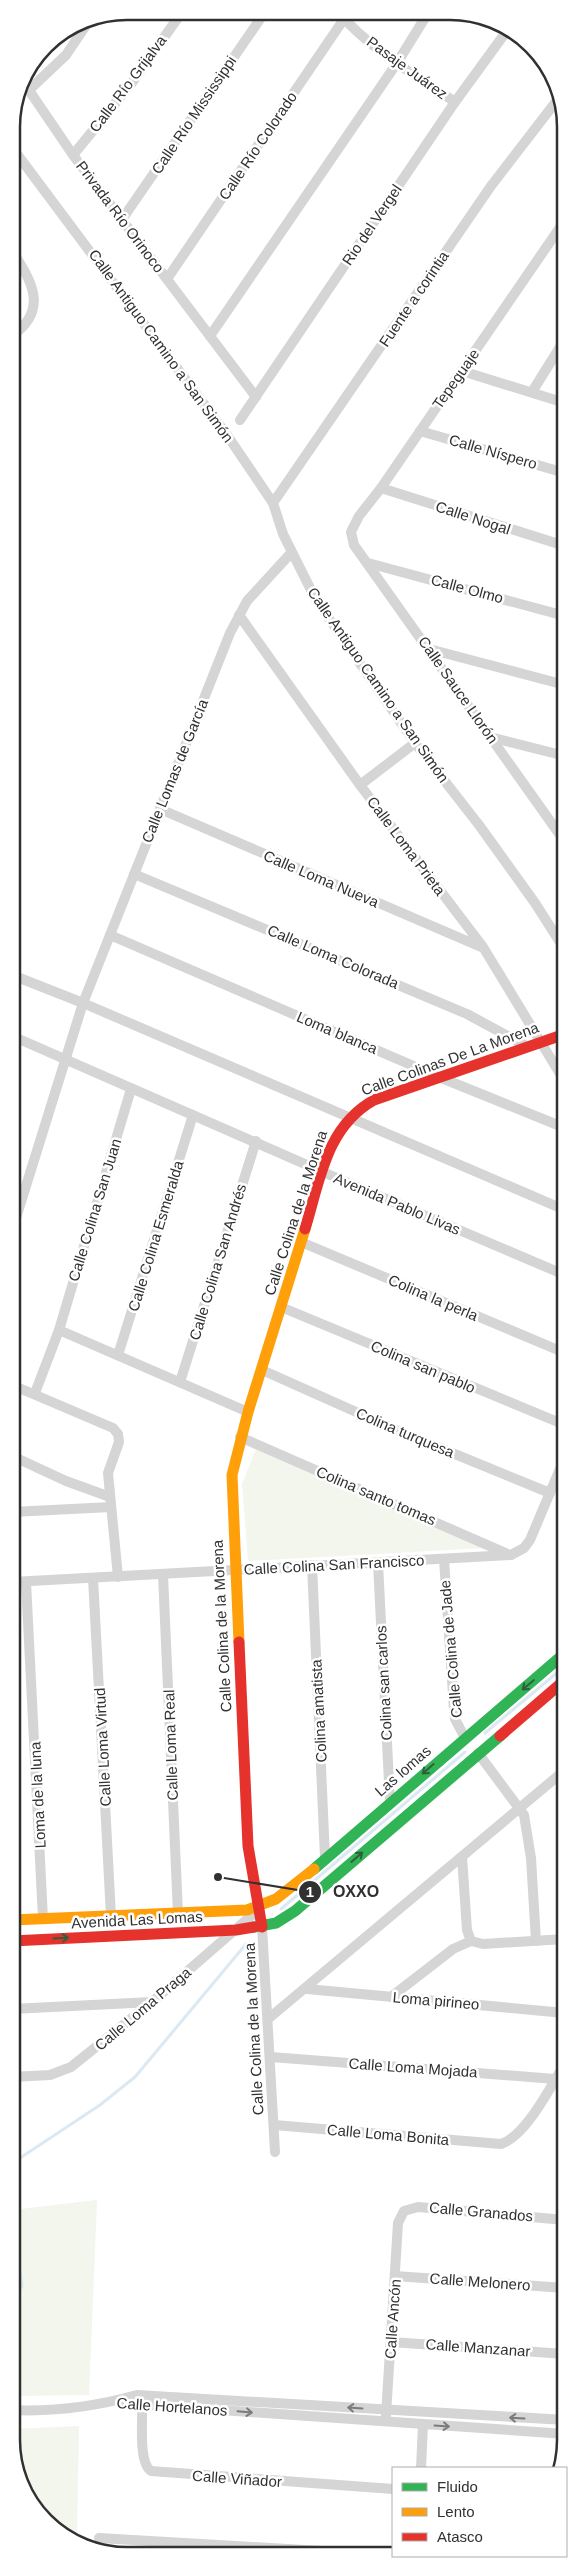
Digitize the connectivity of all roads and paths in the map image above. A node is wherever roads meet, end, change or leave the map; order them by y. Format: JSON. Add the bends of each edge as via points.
{"nodes":[{"id":1,"x":176,"y":20,"type":"edge"},
{"id":2,"x":259,"y":20,"type":"edge"},
{"id":3,"x":341,"y":20,"type":"edge"},
{"id":4,"x":350,"y":20,"type":"edge"},
{"id":5,"x":424,"y":20,"type":"edge"},
{"id":6,"x":83,"y":30,"type":"edge"},
{"id":7,"x":504,"y":35,"type":"edge"},
{"id":8,"x":397,"y":63,"type":"junction"},
{"id":9,"x":29,"y":90,"type":"joint"},
{"id":10,"x":455,"y":102,"type":"junction"},
{"id":11,"x":554,"y":104,"type":"edge"},
{"id":12,"x":73,"y":155,"type":"junction"},
{"id":13,"x":20,"y":157,"type":"edge"},
{"id":14,"x":123,"y":218,"type":"junction"},
{"id":15,"x":557,"y":232,"type":"edge"},
{"id":16,"x":20,"y":263,"type":"edge"},
{"id":17,"x":167,"y":279,"type":"junction"},
{"id":18,"x":20,"y":330,"type":"edge"},
{"id":19,"x":210,"y":336,"type":"junction"},
{"id":20,"x":557,"y":352,"type":"edge"},
{"id":21,"x":462,"y":371,"type":"junction"},
{"id":22,"x":532,"y":392,"type":"junction"},
{"id":23,"x":256,"y":397,"type":"junction"},
{"id":24,"x":557,"y":400,"type":"edge"},
{"id":25,"x":240,"y":420,"type":"dead end"},
{"id":26,"x":420,"y":431,"type":"junction"},
{"id":27,"x":557,"y":472,"type":"edge"},
{"id":28,"x":381,"y":488,"type":"junction"},
{"id":29,"x":273,"y":503,"type":"junction"},
{"id":30,"x":351,"y":537,"type":"joint"},
{"id":31,"x":557,"y":543,"type":"edge"},
{"id":32,"x":292,"y":553,"type":"junction"},
{"id":33,"x":368,"y":563,"type":"junction"},
{"id":34,"x":557,"y":614,"type":"edge"},
{"id":35,"x":239,"y":615,"type":"junction"},
{"id":36,"x":429,"y":649,"type":"junction"},
{"id":37,"x":557,"y":683,"type":"edge"},
{"id":38,"x":490,"y":737,"type":"junction"},
{"id":39,"x":415,"y":743,"type":"junction"},
{"id":40,"x":557,"y":754,"type":"edge"},
{"id":41,"x":360,"y":785,"type":"junction"},
{"id":42,"x":160,"y":809,"type":"junction"},
{"id":43,"x":552,"y":824,"type":"junction"},
{"id":44,"x":557,"y":825,"type":"edge"},
{"id":45,"x":557,"y":831,"type":"edge"},
{"id":46,"x":134,"y":874,"type":"junction"},
{"id":47,"x":110,"y":935,"type":"junction"},
{"id":48,"x":557,"y":937,"type":"edge"},
{"id":49,"x":483,"y":947,"type":"junction"},
{"id":50,"x":20,"y":978,"type":"edge"},
{"id":51,"x":82,"y":1003,"type":"junction"},
{"id":52,"x":557,"y":1037,"type":"edge"},
{"id":53,"x":20,"y":1039,"type":"edge"},
{"id":54,"x":542,"y":1042,"type":"junction"},
{"id":55,"x":528,"y":1047,"type":"junction"},
{"id":56,"x":64,"y":1058,"type":"junction"},
{"id":57,"x":557,"y":1068,"type":"edge"},
{"id":58,"x":439,"y":1077,"type":"junction"},
{"id":59,"x":131,"y":1089,"type":"junction"},
{"id":60,"x":193,"y":1115,"type":"junction"},
{"id":61,"x":348,"y":1116,"type":"junction"},
{"id":62,"x":557,"y":1125,"type":"edge"},
{"id":63,"x":256,"y":1141,"type":"junction"},
{"id":64,"x":323,"y":1172,"type":"junction"},
{"id":65,"x":20,"y":1204,"type":"edge"},
{"id":66,"x":557,"y":1207,"type":"edge"},
{"id":67,"x":301,"y":1242,"type":"junction"},
{"id":68,"x":557,"y":1272,"type":"edge"},
{"id":69,"x":281,"y":1307,"type":"junction"},
{"id":70,"x":58,"y":1330,"type":"junction"},
{"id":71,"x":557,"y":1350,"type":"edge"},
{"id":72,"x":118,"y":1355,"type":"junction"},
{"id":73,"x":262,"y":1370,"type":"junction"},
{"id":74,"x":180,"y":1382,"type":"junction"},
{"id":75,"x":20,"y":1388,"type":"edge"},
{"id":76,"x":35,"y":1393,"type":"junction"},
{"id":77,"x":248,"y":1412,"type":"junction"},
{"id":78,"x":557,"y":1422,"type":"edge"},
{"id":79,"x":240,"y":1437,"type":"junction"},
{"id":80,"x":20,"y":1460,"type":"edge"},
{"id":81,"x":557,"y":1476,"type":"edge"},
{"id":82,"x":550,"y":1493,"type":"junction"},
{"id":83,"x":110,"y":1502,"type":"junction"},
{"id":84,"x":20,"y":1511,"type":"edge"},
{"id":85,"x":511,"y":1555,"type":"junction"},
{"id":86,"x":444,"y":1559,"type":"junction"},
{"id":87,"x":378,"y":1563,"type":"junction"},
{"id":88,"x":312,"y":1565,"type":"junction"},
{"id":89,"x":235,"y":1571,"type":"junction"},
{"id":90,"x":163,"y":1575,"type":"junction"},
{"id":91,"x":118,"y":1577,"type":"junction"},
{"id":92,"x":93,"y":1578,"type":"junction"},
{"id":93,"x":20,"y":1582,"type":"edge"},
{"id":94,"x":26,"y":1582,"type":"junction"},
{"id":95,"x":557,"y":1661,"type":"edge"},
{"id":96,"x":557,"y":1687,"type":"edge"},
{"id":97,"x":465,"y":1738,"type":"junction"},
{"id":98,"x":478,"y":1753,"type":"junction"},
{"id":99,"x":557,"y":1776,"type":"edge"},
{"id":100,"x":390,"y":1802,"type":"junction"},
{"id":101,"x":519,"y":1807,"type":"junction"},
{"id":102,"x":325,"y":1857,"type":"junction"},
{"id":103,"x":462,"y":1857,"type":"junction"},
{"id":104,"x":259,"y":1909,"type":"junction"},
{"id":105,"x":178,"y":1914,"type":"junction"},
{"id":106,"x":111,"y":1916,"type":"junction"},
{"id":107,"x":43,"y":1919,"type":"junction"},
{"id":108,"x":20,"y":1920,"type":"edge"},
{"id":109,"x":262,"y":1927,"type":"junction"},
{"id":110,"x":236,"y":1930,"type":"junction"},
{"id":111,"x":557,"y":1940,"type":"edge"},
{"id":112,"x":20,"y":1941,"type":"edge"},
{"id":113,"x":536,"y":1941,"type":"junction"},
{"id":114,"x":471,"y":1942,"type":"junction"},
{"id":115,"x":307,"y":1989,"type":"junction"},
{"id":116,"x":391,"y":1997,"type":"junction"},
{"id":117,"x":152,"y":2002,"type":"junction"},
{"id":118,"x":20,"y":2009,"type":"edge"},
{"id":119,"x":557,"y":2012,"type":"edge"},
{"id":120,"x":268,"y":2019,"type":"junction"},
{"id":121,"x":271,"y":2057,"type":"junction"},
{"id":122,"x":557,"y":2076,"type":"edge"},
{"id":123,"x":20,"y":2077,"type":"edge"},
{"id":124,"x":555,"y":2079,"type":"junction"},
{"id":125,"x":274,"y":2125,"type":"junction"},
{"id":126,"x":275,"y":2152,"type":"dead end"},
{"id":127,"x":400,"y":2216,"type":"joint"},
{"id":128,"x":557,"y":2219,"type":"edge"},
{"id":129,"x":395,"y":2276,"type":"junction"},
{"id":130,"x":557,"y":2287,"type":"edge"},
{"id":131,"x":391,"y":2342,"type":"junction"},
{"id":132,"x":557,"y":2353,"type":"edge"},
{"id":133,"x":110,"y":2403,"type":"junction"},
{"id":134,"x":142,"y":2404,"type":"junction"},
{"id":135,"x":20,"y":2410,"type":"edge"},
{"id":136,"x":386,"y":2410,"type":"junction"},
{"id":137,"x":557,"y":2420,"type":"edge"},
{"id":138,"x":386,"y":2423,"type":"junction"},
{"id":139,"x":423,"y":2425,"type":"junction"},
{"id":140,"x":557,"y":2434,"type":"edge"},
{"id":141,"x":421,"y":2467,"type":"edge"},
{"id":142,"x":392,"y":2489,"type":"edge"},
{"id":143,"x":99,"y":2538,"type":"dead end"},
{"id":144,"x":253,"y":2547,"type":"edge"}],
"edges":[{"from":1,"to":12,"type":"street","name":"Calle Río Grijalva","via":[[131,84]]},
{"from":2,"to":14,"type":"street","name":"Calle Río Mississippi"},
{"from":3,"to":17,"type":"street","name":"Calle Río Colorado"},
{"from":4,"to":8,"type":"street","name":"Pasaje Juárez"},
{"from":5,"to":8,"type":"street"},
{"from":6,"to":9,"type":"street","via":[[66,55]]},
{"from":7,"to":10,"type":"street","name":"Rio del Vergel"},
{"from":8,"to":10,"type":"street","name":"Pasaje Juárez"},
{"from":8,"to":19,"type":"street"},
{"from":9,"to":12,"type":"street","name":"Privada Río Orinoco"},
{"from":10,"to":23,"type":"street","name":"Rio del Vergel"},
{"from":11,"to":29,"type":"street","name":"Fuente a corintia","via":[[491,186]]},
{"from":12,"to":14,"type":"street","name":"Privada Río Orinoco"},
{"from":13,"to":29,"type":"street","name":"Calle Antiguo Camino a San Simón","via":[[221,427]]},
{"from":14,"to":17,"type":"street","name":"Privada Río Orinoco"},
{"from":15,"to":21,"type":"street","name":"Tepeguaje"},
{"from":16,"to":18,"type":"street","via":[[33,290],[32,312]]},
{"from":17,"to":19,"type":"street","name":"Privada Río Orinoco"},
{"from":19,"to":23,"type":"street","name":"Privada Río Orinoco"},
{"from":20,"to":22,"type":"street"},
{"from":21,"to":22,"type":"street"},
{"from":21,"to":26,"type":"street","name":"Tepeguaje"},
{"from":22,"to":24,"type":"street"},
{"from":23,"to":25,"type":"street","name":"Rio del Vergel"},
{"from":26,"to":27,"type":"street","name":"Calle Níspero"},
{"from":26,"to":28,"type":"street","name":"Tepeguaje"},
{"from":28,"to":30,"type":"street","name":"Tepeguaje","via":[[353,525]]},
{"from":28,"to":31,"type":"street","name":"Calle Nogal"},
{"from":29,"to":32,"type":"street","name":"Calle Antiguo Camino a San Simón"},
{"from":30,"to":33,"type":"street","name":"Calle Sauce Llorón"},
{"from":32,"to":35,"type":"street","name":"Calle Lomas de García"},
{"from":32,"to":39,"type":"street","name":"Calle Antiguo Camino a San Simón","via":[[316,600]]},
{"from":33,"to":34,"type":"street","name":"Calle Olmo"},
{"from":33,"to":36,"type":"street","name":"Calle Sauce Llorón"},
{"from":35,"to":41,"type":"street","name":"Calle Loma Prieta"},
{"from":35,"to":42,"type":"street","name":"Calle Lomas de García"},
{"from":36,"to":37,"type":"street"},
{"from":36,"to":38,"type":"street","name":"Calle Sauce Llorón"},
{"from":38,"to":40,"type":"street"},
{"from":38,"to":43,"type":"street","name":"Calle Sauce Llorón"},
{"from":39,"to":41,"type":"street"},
{"from":39,"to":48,"type":"street","name":"Calle Antiguo Camino a San Simón","via":[[479,825]]},
{"from":41,"to":49,"type":"street","name":"Calle Loma Prieta"},
{"from":42,"to":46,"type":"street","name":"Calle Lomas de García"},
{"from":42,"to":49,"type":"street","name":"Calle Loma Nueva"},
{"from":43,"to":44,"type":"street"},
{"from":43,"to":45,"type":"street","name":"Calle Sauce Llorón"},
{"from":46,"to":47,"type":"street","name":"Calle Lomas de García"},
{"from":46,"to":55,"type":"street","name":"Calle Loma Colorada","via":[[468,1014]]},
{"from":47,"to":51,"type":"street","name":"Calle Lomas de García"},
{"from":47,"to":58,"type":"street","name":"Loma blanca"},
{"from":49,"to":54,"type":"street","name":"Calle Loma Prieta"},
{"from":50,"to":51,"type":"street"},
{"from":51,"to":56,"type":"street","name":"Calle Lomas de García"},
{"from":51,"to":61,"type":"street"},
{"from":52,"to":54,"type":"street","name":"Calle Colinas De La Morena"},
{"from":53,"to":56,"type":"street","name":"Avenida Pablo Livas"},
{"from":54,"to":55,"type":"street","name":"Calle Colinas De La Morena"},
{"from":54,"to":57,"type":"street","name":"Calle Loma Prieta"},
{"from":55,"to":58,"type":"street","name":"Calle Colinas De La Morena"},
{"from":56,"to":59,"type":"street","name":"Avenida Pablo Livas"},
{"from":56,"to":65,"type":"street","name":"Calle Lomas de García"},
{"from":58,"to":61,"type":"street","name":"Calle Colinas De La Morena","via":[[374,1100]]},
{"from":58,"to":62,"type":"street","name":"Loma blanca"},
{"from":59,"to":60,"type":"street","name":"Avenida Pablo Livas"},
{"from":59,"to":70,"type":"street","name":"Calle Colina San Juan"},
{"from":60,"to":63,"type":"street","name":"Avenida Pablo Livas"},
{"from":60,"to":72,"type":"street","name":"Calle Colina Esmeralda"},
{"from":61,"to":64,"type":"street","name":"Calle Colina de la Morena","via":[[336,1134]]},
{"from":61,"to":66,"type":"street"},
{"from":63,"to":64,"type":"street","name":"Avenida Pablo Livas"},
{"from":63,"to":74,"type":"street","name":"Calle Colina San Andrés"},
{"from":64,"to":67,"type":"street","name":"Calle Colina de la Morena"},
{"from":64,"to":68,"type":"street","name":"Avenida Pablo Livas"},
{"from":67,"to":69,"type":"street","name":"Calle Colina de la Morena"},
{"from":67,"to":71,"type":"street","name":"Colina la perla"},
{"from":69,"to":73,"type":"street","name":"Calle Colina de la Morena"},
{"from":69,"to":78,"type":"street","name":"Colina san pablo"},
{"from":70,"to":72,"type":"street"},
{"from":70,"to":76,"type":"street","name":"Calle Colina San Juan"},
{"from":72,"to":74,"type":"street"},
{"from":73,"to":77,"type":"street","name":"Calle Colina de la Morena"},
{"from":73,"to":82,"type":"street","name":"Colina turquesa"},
{"from":74,"to":77,"type":"street"},
{"from":75,"to":76,"type":"street"},
{"from":76,"to":83,"type":"street","via":[[116,1431],[119,1439],[108,1473]]},
{"from":77,"to":79,"type":"street","name":"Calle Colina de la Morena"},
{"from":79,"to":85,"type":"street","name":"Colina santo tomas"},
{"from":79,"to":89,"type":"street","name":"Calle Colina de la Morena","via":[[232,1475]]},
{"from":80,"to":83,"type":"street"},
{"from":81,"to":82,"type":"street"},
{"from":82,"to":85,"type":"street","via":[[530,1540],[524,1548]]},
{"from":83,"to":84,"type":"street"},
{"from":83,"to":91,"type":"street"},
{"from":85,"to":86,"type":"street","name":"Calle Colina San Francisco"},
{"from":86,"to":87,"type":"street","name":"Calle Colina San Francisco"},
{"from":86,"to":97,"type":"street","name":"Calle Colina de Jade","via":[[455,1719]]},
{"from":87,"to":88,"type":"street","name":"Calle Colina San Francisco"},
{"from":87,"to":100,"type":"street","name":"Colina san carlos"},
{"from":88,"to":89,"type":"street","name":"Calle Colina San Francisco"},
{"from":88,"to":102,"type":"street","name":"Colina amatista"},
{"from":89,"to":90,"type":"street","name":"Calle Colina San Francisco"},
{"from":89,"to":104,"type":"street","name":"Calle Colina de la Morena","via":[[248,1846]]},
{"from":90,"to":91,"type":"street","name":"Calle Colina San Francisco"},
{"from":90,"to":105,"type":"street","name":"Calle Loma Real"},
{"from":91,"to":92,"type":"street","name":"Calle Colina San Francisco"},
{"from":92,"to":94,"type":"street","name":"Calle Colina San Francisco"},
{"from":92,"to":106,"type":"street","name":"Calle Loma Virtud"},
{"from":93,"to":94,"type":"street","name":"Calle Colina San Francisco"},
{"from":94,"to":107,"type":"street","name":"Loma de la luna"},
{"from":95,"to":97,"type":"street","name":"Las lomas","one_way":true},
{"from":96,"to":98,"type":"street"},
{"from":97,"to":100,"type":"street","name":"Las lomas","one_way":true},
{"from":98,"to":101,"type":"street"},
{"from":109,"to":98,"type":"street","one_way":true,"via":[[276,1923],[295,1911]]},
{"from":99,"to":101,"type":"street"},
{"from":100,"to":102,"type":"street","name":"Las lomas"},
{"from":101,"to":103,"type":"street"},
{"from":101,"to":113,"type":"street","via":[[529,1839]]},
{"from":102,"to":104,"type":"street","name":"Las lomas","via":[[279,1899]]},
{"from":103,"to":114,"type":"street","via":[[467,1930]]},
{"from":103,"to":115,"type":"street"},
{"from":104,"to":105,"type":"street","name":"Avenida Las Lomas"},
{"from":104,"to":109,"type":"street","name":"Calle Colina de la Morena"},
{"from":104,"to":110,"type":"street","name":"Calle Loma Praga"},
{"from":105,"to":106,"type":"street","name":"Avenida Las Lomas"},
{"from":106,"to":107,"type":"street","name":"Avenida Las Lomas"},
{"from":107,"to":108,"type":"street","name":"Avenida Las Lomas"},
{"from":109,"to":110,"type":"street","name":"Avenida Las Lomas"},
{"from":109,"to":120,"type":"street","name":"Calle Colina de la Morena"},
{"from":112,"to":110,"type":"street","name":"Avenida Las Lomas","one_way":true},
{"from":110,"to":117,"type":"street","name":"Calle Loma Praga"},
{"from":111,"to":113,"type":"street"},
{"from":113,"to":114,"type":"street"},
{"from":114,"to":116,"type":"street","via":[[453,1950]]},
{"from":115,"to":116,"type":"street","name":"Loma pirineo"},
{"from":115,"to":120,"type":"street"},
{"from":116,"to":119,"type":"street","name":"Loma pirineo"},
{"from":117,"to":118,"type":"street"},
{"from":117,"to":123,"type":"street","name":"Calle Loma Praga","via":[[71,2067],[50,2075]]},
{"from":120,"to":121,"type":"street","name":"Calle Colina de la Morena"},
{"from":121,"to":124,"type":"street","name":"Calle Loma Mojada"},
{"from":121,"to":125,"type":"street","name":"Calle Colina de la Morena"},
{"from":122,"to":124,"type":"street"},
{"from":124,"to":125,"type":"street","name":"Calle Loma Bonita","via":[[522,2129],[501,2144]]},
{"from":125,"to":126,"type":"street","name":"Calle Colina de la Morena"},
{"from":127,"to":128,"type":"street","name":"Calle Granados","via":[[410,2208],[418,2207]]},
{"from":127,"to":129,"type":"street","name":"Calle Ancón"},
{"from":129,"to":130,"type":"street","name":"Calle Melonero"},
{"from":129,"to":131,"type":"street","name":"Calle Ancón"},
{"from":131,"to":132,"type":"street","name":"Calle Manzanar"},
{"from":131,"to":136,"type":"street","name":"Calle Ancón"},
{"from":133,"to":134,"type":"street","name":"Calle Hortelanos"},
{"from":133,"to":135,"type":"street"},
{"from":136,"to":133,"type":"street","name":"Calle Hortelanos","one_way":true,"via":[[137,2395]]},
{"from":134,"to":138,"type":"street","name":"Calle Hortelanos","one_way":true},
{"from":134,"to":142,"type":"street","name":"Calle Viñador","via":[[143,2458],[151,2471]]},
{"from":137,"to":136,"type":"street","name":"Calle Hortelanos","one_way":true},
{"from":136,"to":138,"type":"street","name":"Calle Ancón"},
{"from":138,"to":139,"type":"street","name":"Calle Hortelanos"},
{"from":139,"to":140,"type":"street","name":"Calle Hortelanos","one_way":true},
{"from":139,"to":141,"type":"street"},
{"from":143,"to":144,"type":"street"}]}
